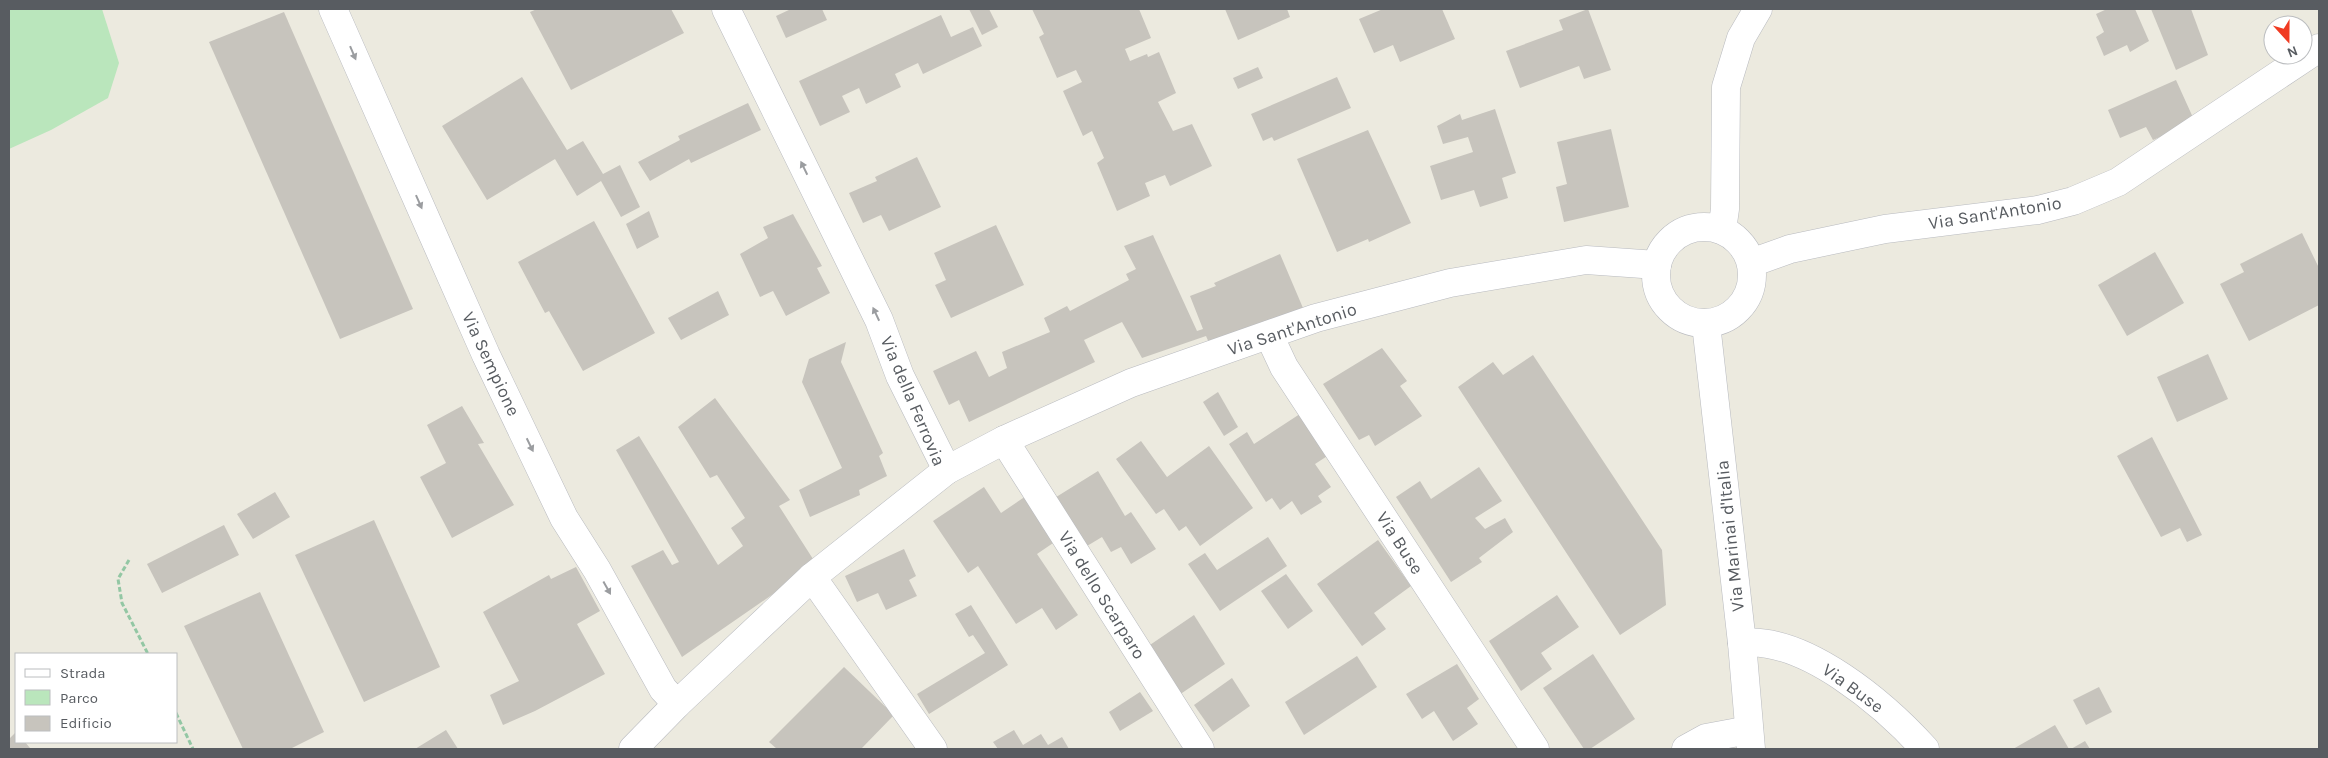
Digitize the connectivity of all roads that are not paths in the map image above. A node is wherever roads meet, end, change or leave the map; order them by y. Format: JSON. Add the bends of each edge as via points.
{"nodes":[{"id":1,"x":334,"y":9,"type":"edge"},
{"id":2,"x":726,"y":9,"type":"edge"},
{"id":3,"x":1758,"y":9,"type":"edge"},
{"id":4,"x":2319,"y":48,"type":"edge"},
{"id":5,"x":1722,"y":230,"type":"junction"},
{"id":6,"x":1751,"y":263,"type":"junction"},
{"id":7,"x":1657,"y":265,"type":"junction"},
{"id":8,"x":1706,"y":324,"type":"junction"},
{"id":9,"x":1269,"y":335,"type":"junction"},
{"id":10,"x":1004,"y":440,"type":"junction"},
{"id":11,"x":947,"y":470,"type":"junction"},
{"id":12,"x":812,"y":578,"type":"junction"},
{"id":13,"x":1742,"y":643,"type":"junction"},
{"id":14,"x":677,"y":704,"type":"junction"},
{"id":15,"x":1750,"y":739,"type":"edge"},
{"id":16,"x":633,"y":749,"type":"edge"},
{"id":17,"x":933,"y":749,"type":"edge"},
{"id":18,"x":1200,"y":749,"type":"edge"},
{"id":19,"x":1535,"y":749,"type":"edge"},
{"id":20,"x":1686,"y":749,"type":"edge"},
{"id":21,"x":1925,"y":749,"type":"edge"}],
"edges":[{"from":1,"to":14,"type":"street","name":"Via Sempione","one_way":true,"via":[[482,346],[564,518],[597,570],[663,689]]},
{"from":11,"to":2,"type":"street","name":"Via della Ferrovia","one_way":true,"via":[[900,376],[879,320]]},
{"from":3,"to":5,"type":"street","via":[[1741,38],[1726,87]]},
{"from":4,"to":6,"type":"street","name":"Via Sant'Antonio","via":[[2118,182],[2073,201],[2038,210],[1885,229],[1790,249]]},
{"from":5,"to":6,"type":"street","via":[[1741,243]]},
{"from":5,"to":7,"type":"street","via":[[1708,227],[1681,232],[1670,241]]},
{"from":6,"to":8,"type":"street","via":[[1751,288],[1746,299],[1729,317]]},
{"from":7,"to":8,"type":"street","via":[[1658,290],[1672,311],[1682,318]]},
{"from":7,"to":9,"type":"street","name":"Via Sant'Antonio","via":[[1586,260],[1450,283],[1316,318]]},
{"from":8,"to":13,"type":"street","name":"Via Marinai d'Italia"},
{"from":9,"to":10,"type":"street","name":"Via Sant'Antonio","via":[[1131,383]]},
{"from":9,"to":19,"type":"street","name":"Via Buse","via":[[1284,367]]},
{"from":10,"to":11,"type":"street","name":"Via Sant'Antonio"},
{"from":10,"to":18,"type":"street","name":"Via dello Scarparo"},
{"from":11,"to":12,"type":"street","name":"Via della Ferrovia"},
{"from":12,"to":14,"type":"street","name":"Via della Ferrovia"},
{"from":12,"to":17,"type":"street"},
{"from":13,"to":15,"type":"street","name":"Via Marinai d'Italia"},
{"from":13,"to":21,"type":"street","name":"Via Buse","via":[[1757,641],[1777,645],[1827,666],[1906,728]]},
{"from":14,"to":16,"type":"street","name":"Via della Ferrovia"},
{"from":15,"to":20,"type":"street","via":[[1706,738]]}]}
